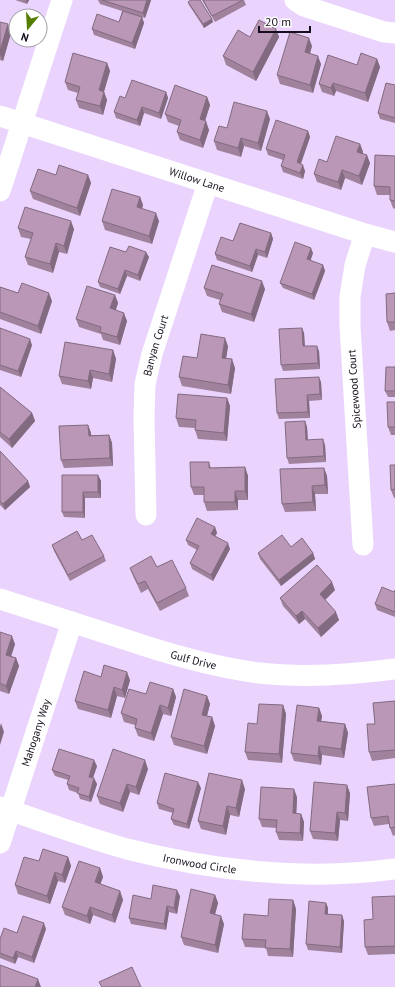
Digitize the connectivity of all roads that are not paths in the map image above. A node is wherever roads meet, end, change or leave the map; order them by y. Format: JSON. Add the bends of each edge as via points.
{"nodes":[{"id":1,"x":62,"y":0,"type":"edge"},
{"id":2,"x":295,"y":0,"type":"edge"},
{"id":3,"x":395,"y":33,"type":"edge"},
{"id":4,"x":0,"y":116,"type":"edge"},
{"id":5,"x":22,"y":123,"type":"junction"},
{"id":6,"x":208,"y":183,"type":"junction"},
{"id":7,"x":0,"y":191,"type":"edge"},
{"id":8,"x":365,"y":234,"type":"junction"},
{"id":9,"x":395,"y":242,"type":"edge"},
{"id":10,"x":146,"y":515,"type":"dead end"},
{"id":11,"x":364,"y":545,"type":"dead end"},
{"id":12,"x":0,"y":599,"type":"edge"},
{"id":13,"x":72,"y":622,"type":"junction"},
{"id":14,"x":395,"y":669,"type":"edge"},
{"id":15,"x":5,"y":809,"type":"edge"},
{"id":16,"x":0,"y":843,"type":"edge"},
{"id":17,"x":395,"y":869,"type":"edge"}],
"edges":[{"from":1,"to":5,"type":"street"},
{"from":2,"to":3,"type":"street","via":[[304,6],[384,32]]},
{"from":4,"to":5,"type":"street","name":"Willow Lane"},
{"from":5,"to":6,"type":"street","name":"Willow Lane"},
{"from":5,"to":7,"type":"street"},
{"from":6,"to":8,"type":"street","name":"Willow Lane"},
{"from":6,"to":10,"type":"street","name":"Banyan Court","via":[[152,354],[145,384]]},
{"from":8,"to":9,"type":"street","name":"Willow Lane"},
{"from":8,"to":11,"type":"street","name":"Spicewood Court","via":[[355,265],[350,297]]},
{"from":12,"to":13,"type":"street","name":"Gulf Drive"},
{"from":13,"to":14,"type":"street","name":"Gulf Drive","via":[[178,656],[259,673],[355,675]]},
{"from":13,"to":15,"type":"street","name":"Mahogany Way"},
{"from":15,"to":16,"type":"street","name":"Mahogany Way"},
{"from":15,"to":17,"type":"street","name":"Ironwood Circle","via":[[126,848],[192,864],[286,874],[336,874]]}]}
